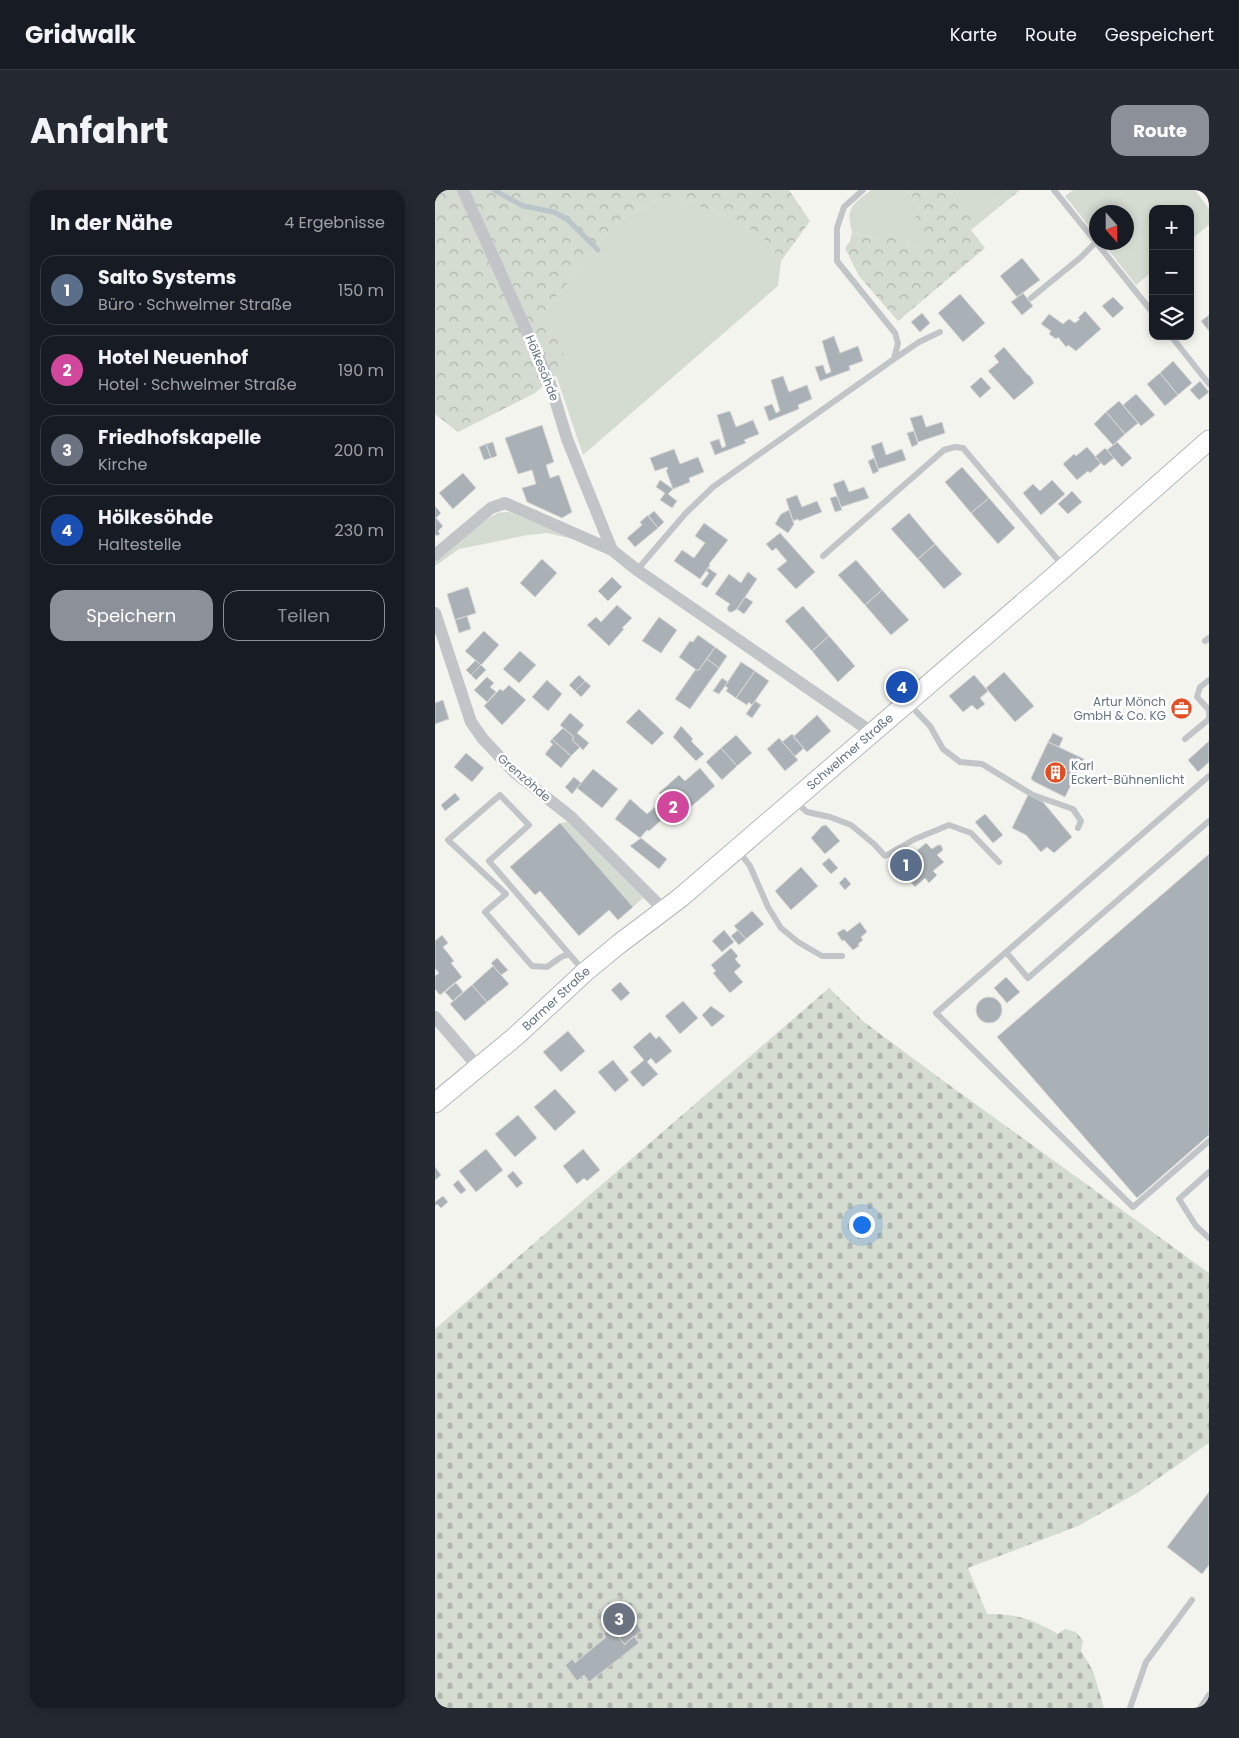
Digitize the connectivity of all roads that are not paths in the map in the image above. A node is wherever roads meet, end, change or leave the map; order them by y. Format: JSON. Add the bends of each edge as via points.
{"nodes":[{"id":1,"x":463,"y":190,"type":"edge"},
{"id":2,"x":863,"y":190,"type":"edge"},
{"id":3,"x":1055,"y":190,"type":"edge"},
{"id":4,"x":1089,"y":233,"type":"edge"},
{"id":5,"x":1089,"y":249,"type":"edge"},
{"id":6,"x":1102,"y":250,"type":"edge"},
{"id":7,"x":1031,"y":298,"type":"dead end"},
{"id":8,"x":1149,"y":308,"type":"edge"},
{"id":9,"x":941,"y":332,"type":"dead end"},
{"id":10,"x":1174,"y":340,"type":"edge"},
{"id":11,"x":893,"y":359,"type":"junction"},
{"id":12,"x":1209,"y":384,"type":"edge"},
{"id":13,"x":1209,"y":440,"type":"edge"},
{"id":14,"x":612,"y":550,"type":"junction"},
{"id":15,"x":435,"y":555,"type":"edge"},
{"id":16,"x":823,"y":556,"type":"dead end"},
{"id":17,"x":1065,"y":568,"type":"junction"},
{"id":18,"x":637,"y":570,"type":"junction"},
{"id":19,"x":435,"y":613,"type":"edge"},
{"id":20,"x":1209,"y":680,"type":"edge"},
{"id":21,"x":908,"y":703,"type":"junction"},
{"id":22,"x":873,"y":733,"type":"junction"},
{"id":23,"x":1185,"y":740,"type":"dead end"},
{"id":24,"x":1209,"y":776,"type":"edge"},
{"id":25,"x":794,"y":800,"type":"junction"},
{"id":26,"x":1209,"y":822,"type":"edge"},
{"id":27,"x":1078,"y":828,"type":"dead end"},
{"id":28,"x":737,"y":849,"type":"junction"},
{"id":29,"x":999,"y":862,"type":"dead end"},
{"id":30,"x":513,"y":889,"type":"junction"},
{"id":31,"x":506,"y":894,"type":"junction"},
{"id":32,"x":680,"y":898,"type":"joint"},
{"id":33,"x":664,"y":910,"type":"junction"},
{"id":34,"x":1006,"y":952,"type":"junction"},
{"id":35,"x":569,"y":954,"type":"junction"},
{"id":36,"x":842,"y":956,"type":"dead end"},
{"id":37,"x":585,"y":972,"type":"junction"},
{"id":38,"x":435,"y":1017,"type":"edge"},
{"id":39,"x":479,"y":1068,"type":"junction"},
{"id":40,"x":435,"y":1104,"type":"edge"},
{"id":41,"x":1209,"y":1141,"type":"edge"},
{"id":42,"x":1209,"y":1172,"type":"edge"},
{"id":43,"x":1209,"y":1238,"type":"edge"},
{"id":44,"x":1192,"y":1600,"type":"dead end"},
{"id":45,"x":1209,"y":1695,"type":"edge"},
{"id":46,"x":1130,"y":1708,"type":"edge"},
{"id":47,"x":1200,"y":1708,"type":"edge"}],
"edges":[{"from":1,"to":14,"type":"street","name":"Hölkesöhde","via":[[550,383],[567,439]]},
{"from":2,"to":11,"type":"lane","via":[[844,207],[837,228],[837,261],[895,333],[898,343]]},
{"from":3,"to":4,"type":"lane"},
{"from":5,"to":7,"type":"lane"},
{"from":6,"to":8,"type":"lane"},
{"from":9,"to":11,"type":"lane"},
{"from":10,"to":12,"type":"lane"},
{"from":11,"to":18,"type":"lane","via":[[713,487]]},
{"from":13,"to":17,"type":"main road","name":"Schwelmer Straße"},
{"from":14,"to":15,"type":"street","name":"Hölkesöhde","via":[[505,503],[491,508]]},
{"from":14,"to":18,"type":"street","name":"Hölkesöhde"},
{"from":16,"to":17,"type":"lane","via":[[944,450],[955,447],[963,448]]},
{"from":17,"to":21,"type":"main road","name":"Schwelmer Straße"},
{"from":18,"to":22,"type":"street","name":"Hölkesöhde"},
{"from":19,"to":33,"type":"street","name":"Grenzöhde","via":[[471,722],[483,739],[513,772],[570,816]]},
{"from":20,"to":23,"type":"lane","via":[[1200,687],[1197,697],[1209,710],[1209,719]]},
{"from":21,"to":22,"type":"main road","name":"Schwelmer Straße"},
{"from":21,"to":27,"type":"lane","via":[[930,726],[943,749],[960,762],[982,764],[1033,795],[1073,808],[1081,821]]},
{"from":22,"to":25,"type":"main road","name":"Schwelmer Straße"},
{"from":24,"to":34,"type":"lane"},
{"from":25,"to":28,"type":"main road","name":"Schwelmer Straße"},
{"from":25,"to":29,"type":"lane","via":[[807,812],[830,816],[851,825],[885,856],[915,839],[949,826],[971,832]]},
{"from":26,"to":34,"type":"lane","via":[[1028,978]]},
{"from":28,"to":32,"type":"main road","name":"Schwelmer Straße"},
{"from":28,"to":36,"type":"lane","via":[[750,866],[781,928],[822,956]]},
{"from":30,"to":31,"type":"lane"},
{"from":30,"to":31,"type":"lane","via":[[489,860],[529,825],[500,795],[448,840]]},
{"from":30,"to":35,"type":"lane"},
{"from":31,"to":35,"type":"lane","via":[[485,912],[532,966],[547,967]]},
{"from":32,"to":33,"type":"main road","name":"Barmer Straße"},
{"from":33,"to":37,"type":"main road","name":"Barmer Straße"},
{"from":34,"to":41,"type":"lane","via":[[936,1013],[1133,1207]]},
{"from":35,"to":37,"type":"lane"},
{"from":37,"to":39,"type":"main road","name":"Barmer Straße"},
{"from":38,"to":39,"type":"street"},
{"from":39,"to":40,"type":"main road","name":"Barmer Straße"},
{"from":42,"to":43,"type":"lane","via":[[1179,1199],[1196,1226]]},
{"from":44,"to":46,"type":"lane","via":[[1146,1662]]},
{"from":45,"to":47,"type":"lane"}]}
